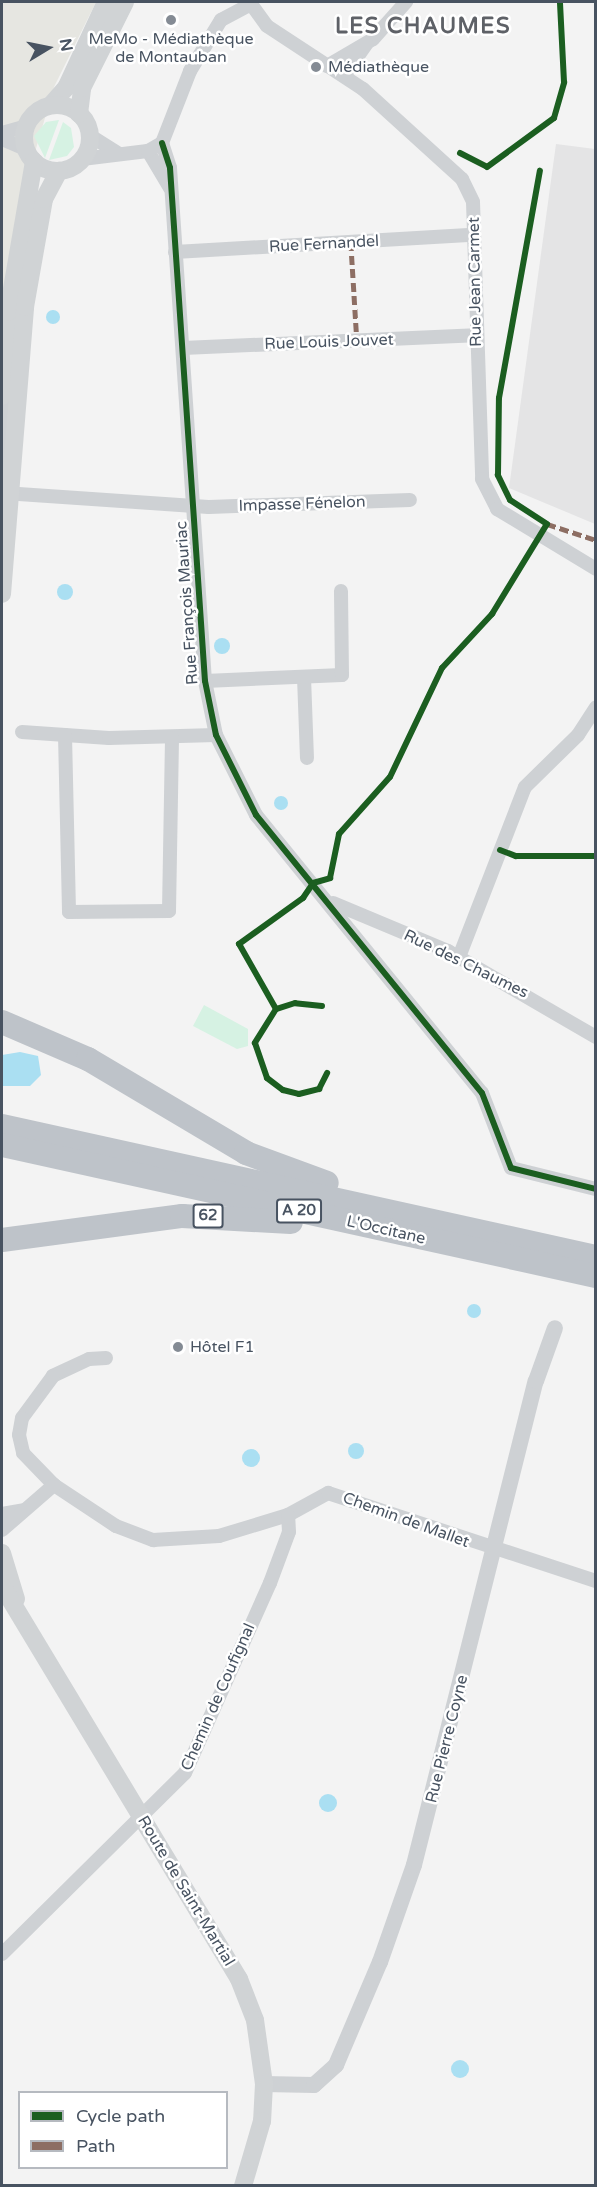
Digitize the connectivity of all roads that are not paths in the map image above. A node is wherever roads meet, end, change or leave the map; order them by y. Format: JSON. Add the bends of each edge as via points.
{"nodes":[{"id":1,"x":106,"y":2,"type":"edge"},
{"id":2,"x":125,"y":2,"type":"edge"},
{"id":3,"x":406,"y":2,"type":"edge"},
{"id":4,"x":366,"y":44,"type":"junction"},
{"id":5,"x":327,"y":66,"type":"junction"},
{"id":6,"x":344,"y":76,"type":"junction"},
{"id":7,"x":51,"y":105,"type":"junction"},
{"id":8,"x":79,"y":114,"type":"junction"},
{"id":9,"x":26,"y":126,"type":"junction"},
{"id":10,"x":2,"y":133,"type":"edge"},
{"id":11,"x":89,"y":135,"type":"junction"},
{"id":12,"x":2,"y":139,"type":"edge"},
{"id":13,"x":162,"y":143,"type":"junction"},
{"id":14,"x":148,"y":151,"type":"junction"},
{"id":15,"x":119,"y":154,"type":"junction"},
{"id":16,"x":29,"y":155,"type":"junction"},
{"id":17,"x":82,"y":159,"type":"junction"},
{"id":18,"x":59,"y":171,"type":"junction"},
{"id":19,"x":171,"y":189,"type":"junction"},
{"id":20,"x":473,"y":235,"type":"junction"},
{"id":21,"x":175,"y":252,"type":"junction"},
{"id":22,"x":476,"y":335,"type":"junction"},
{"id":23,"x":183,"y":348,"type":"junction"},
{"id":24,"x":4,"y":364,"type":"junction"},
{"id":25,"x":2,"y":396,"type":"edge"},
{"id":26,"x":10,"y":494,"type":"junction"},
{"id":27,"x":410,"y":500,"type":"dead end"},
{"id":28,"x":194,"y":506,"type":"junction"},
{"id":29,"x":596,"y":569,"type":"edge"},
{"id":30,"x":341,"y":591,"type":"dead end"},
{"id":31,"x":2,"y":594,"type":"edge"},
{"id":32,"x":304,"y":677,"type":"junction"},
{"id":33,"x":205,"y":681,"type":"junction"},
{"id":34,"x":596,"y":707,"type":"edge"},
{"id":35,"x":22,"y":732,"type":"dead end"},
{"id":36,"x":66,"y":735,"type":"junction"},
{"id":37,"x":216,"y":735,"type":"junction"},
{"id":38,"x":172,"y":738,"type":"junction"},
{"id":39,"x":307,"y":758,"type":"dead end"},
{"id":40,"x":331,"y":902,"type":"junction"},
{"id":41,"x":459,"y":957,"type":"junction"},
{"id":42,"x":2,"y":1022,"type":"edge"},
{"id":43,"x":596,"y":1037,"type":"edge"},
{"id":44,"x":2,"y":1126,"type":"edge"},
{"id":45,"x":2,"y":1145,"type":"edge"},
{"id":46,"x":596,"y":1189,"type":"edge"},
{"id":47,"x":415,"y":1227,"type":"junction"},
{"id":48,"x":2,"y":1240,"type":"edge"},
{"id":49,"x":596,"y":1257,"type":"edge"},
{"id":50,"x":596,"y":1276,"type":"edge"},
{"id":51,"x":555,"y":1328,"type":"dead end"},
{"id":52,"x":106,"y":1358,"type":"dead end"},
{"id":53,"x":54,"y":1485,"type":"junction"},
{"id":54,"x":24,"y":1510,"type":"junction"},
{"id":55,"x":2,"y":1514,"type":"edge"},
{"id":56,"x":288,"y":1515,"type":"junction"},
{"id":57,"x":2,"y":1530,"type":"edge"},
{"id":58,"x":495,"y":1552,"type":"junction"},
{"id":59,"x":2,"y":1553,"type":"edge"},
{"id":60,"x":596,"y":1581,"type":"edge"},
{"id":61,"x":2,"y":1586,"type":"edge"},
{"id":62,"x":23,"y":1621,"type":"junction"},
{"id":63,"x":141,"y":1818,"type":"junction"},
{"id":64,"x":2,"y":1954,"type":"edge"},
{"id":65,"x":264,"y":2084,"type":"junction"},
{"id":66,"x":243,"y":2186,"type":"edge"}],
"edges":[{"from":1,"to":7,"type":"main road","via":[[66,88]]},
{"from":2,"to":8,"type":"main road","via":[[82,88]]},
{"from":3,"to":4,"type":"street"},
{"from":4,"to":5,"type":"street"},
{"from":4,"to":6,"type":"street"},
{"from":5,"to":6,"type":"street","name":"Rue Jean Carmet"},
{"from":5,"to":13,"type":"street","name":"Rue Jean Carmet","via":[[267,26],[251,4],[221,20],[190,71]]},
{"from":6,"to":20,"type":"street","name":"Rue Jean Carmet","via":[[462,179],[473,202]]},
{"from":7,"to":8,"type":"main road"},
{"from":7,"to":9,"type":"main road","via":[[35,113]]},
{"from":8,"to":11,"type":"main road"},
{"from":9,"to":10,"type":"street"},
{"from":9,"to":16,"type":"main road"},
{"from":11,"to":15,"type":"street"},
{"from":11,"to":17,"type":"main road"},
{"from":12,"to":16,"type":"street"},
{"from":13,"to":14,"type":"street"},
{"from":13,"to":19,"type":"street","name":"Rue François Mauriac"},
{"from":14,"to":15,"type":"street"},
{"from":14,"to":19,"type":"street","name":"Rue François Mauriac"},
{"from":15,"to":17,"type":"street"},
{"from":16,"to":18,"type":"main road"},
{"from":16,"to":24,"type":"main road"},
{"from":17,"to":18,"type":"main road"},
{"from":18,"to":26,"type":"main road","via":[[44,199],[25,307]]},
{"from":19,"to":21,"type":"street","name":"Rue François Mauriac"},
{"from":20,"to":21,"type":"street","name":"Rue Fernandel"},
{"from":20,"to":22,"type":"street","name":"Rue Jean Carmet"},
{"from":21,"to":23,"type":"street","name":"Rue François Mauriac"},
{"from":22,"to":23,"type":"street","name":"Rue Louis Jouvet"},
{"from":22,"to":29,"type":"street","name":"Rue Jean Carmet","via":[[482,479],[497,509]]},
{"from":23,"to":28,"type":"street","name":"Rue François Mauriac"},
{"from":24,"to":25,"type":"main road"},
{"from":24,"to":26,"type":"street","via":[[2,486]]},
{"from":26,"to":28,"type":"street","name":"Impasse Fénelon"},
{"from":26,"to":31,"type":"main road"},
{"from":27,"to":28,"type":"street","name":"Impasse Fénelon"},
{"from":28,"to":33,"type":"street","name":"Rue François Mauriac"},
{"from":30,"to":32,"type":"street","via":[[342,675]]},
{"from":32,"to":33,"type":"street"},
{"from":32,"to":39,"type":"street"},
{"from":33,"to":37,"type":"street","name":"Rue François Mauriac"},
{"from":34,"to":41,"type":"street","via":[[578,735],[525,787]]},
{"from":35,"to":36,"type":"street"},
{"from":36,"to":38,"type":"street"},
{"from":36,"to":38,"type":"street","via":[[69,912],[169,911]]},
{"from":37,"to":38,"type":"street"},
{"from":37,"to":40,"type":"street","name":"Rue François Mauriac","via":[[256,815]]},
{"from":40,"to":41,"type":"street","name":"Rue des Chaumes"},
{"from":40,"to":46,"type":"street","name":"Rue François Mauriac","via":[[482,1093],[511,1168]]},
{"from":41,"to":43,"type":"street","name":"Rue des Chaumes"},
{"from":42,"to":47,"type":"highway","via":[[88,1059],[246,1153]]},
{"from":44,"to":47,"type":"highway","name":"L'Occitane","number":"A 20"},
{"from":45,"to":47,"type":"highway","name":"L'Occitane","number":"A 20"},
{"from":47,"to":48,"type":"highway","number":"62","via":[[182,1216]]},
{"from":47,"to":49,"type":"highway","name":"L'Occitane","number":"A 20"},
{"from":47,"to":50,"type":"highway","name":"L'Occitane","number":"A 20"},
{"from":51,"to":58,"type":"street","name":"Rue Pierre Coyne"},
{"from":52,"to":53,"type":"street","name":"Chemin de Mallet","via":[[88,1359],[53,1376],[22,1418],[23,1453]]},
{"from":53,"to":54,"type":"street"},
{"from":53,"to":56,"type":"street","name":"Chemin de Mallet","via":[[80,1506],[153,1540],[219,1536]]},
{"from":54,"to":55,"type":"street"},
{"from":54,"to":57,"type":"street"},
{"from":56,"to":58,"type":"street","name":"Chemin de Mallet","via":[[328,1493]]},
{"from":56,"to":63,"type":"street","name":"Chemin de Coufignal","via":[[289,1532],[270,1583],[193,1759],[175,1787]]},
{"from":58,"to":60,"type":"street","name":"Chemin de Mallet"},
{"from":58,"to":65,"type":"street","name":"Rue Pierre Coyne","via":[[414,1865],[340,2055],[315,2085]]},
{"from":59,"to":62,"type":"main road","name":"Route de Saint-Martial"},
{"from":61,"to":62,"type":"main road","name":"Route de Saint-Martial"},
{"from":62,"to":63,"type":"main road","name":"Route de Saint-Martial"},
{"from":63,"to":64,"type":"street","name":"Chemin de Coufignal"},
{"from":63,"to":65,"type":"main road","name":"Route de Saint-Martial","via":[[239,1979],[255,2020]]},
{"from":65,"to":66,"type":"main road","name":"Route de Saint-Martial","via":[[262,2121]]}]}
